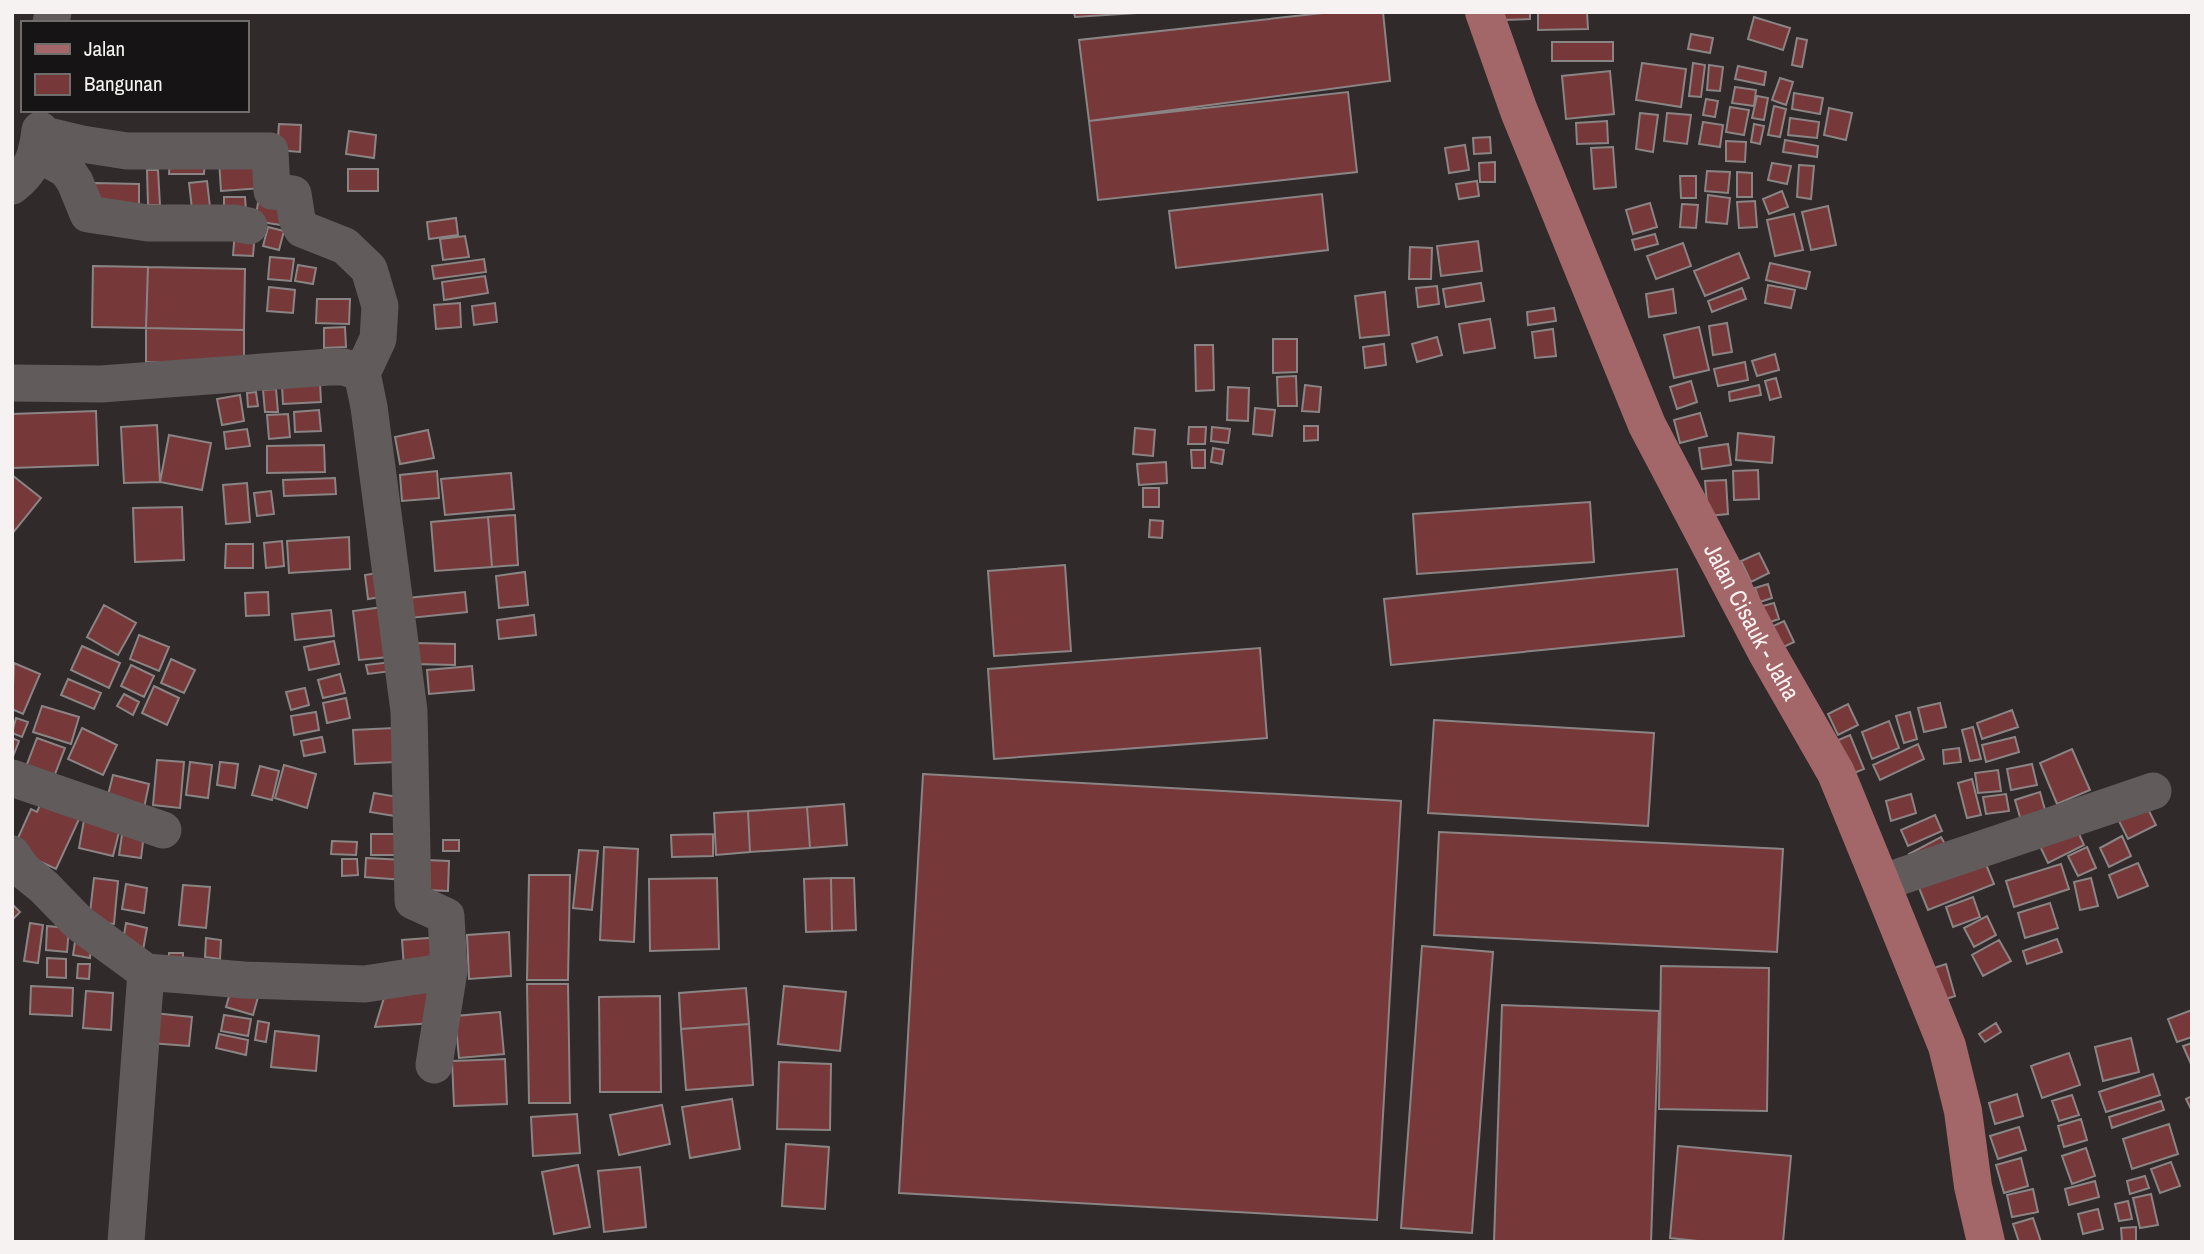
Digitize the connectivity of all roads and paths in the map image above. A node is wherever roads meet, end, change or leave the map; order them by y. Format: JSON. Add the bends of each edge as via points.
{"nodes":[{"id":1,"x":1484,"y":12,"type":"edge"},
{"id":2,"x":40,"y":132,"type":"edge"},
{"id":3,"x":12,"y":186,"type":"edge"},
{"id":4,"x":249,"y":226,"type":"dead end"},
{"id":5,"x":362,"y":373,"type":"junction"},
{"id":6,"x":12,"y":383,"type":"edge"},
{"id":7,"x":12,"y":778,"type":"edge"},
{"id":8,"x":2153,"y":791,"type":"dead end"},
{"id":9,"x":163,"y":830,"type":"dead end"},
{"id":10,"x":12,"y":854,"type":"edge"},
{"id":11,"x":1881,"y":883,"type":"junction"},
{"id":12,"x":449,"y":971,"type":"junction"},
{"id":13,"x":146,"y":972,"type":"junction"},
{"id":14,"x":433,"y":1065,"type":"dead end"},
{"id":15,"x":126,"y":1242,"type":"edge"},
{"id":16,"x":1986,"y":1242,"type":"edge"}],
"edges":[{"from":1,"to":11,"type":"main road","name":"Jalan Cisauk - Jaha","via":[[1519,111],[1647,425],[1836,773]]},
{"from":2,"to":3,"type":"street","via":[[28,173]]},
{"from":2,"to":4,"type":"street","via":[[75,182],[88,214],[148,223]]},
{"from":2,"to":5,"type":"street","via":[[127,151],[270,151],[272,191],[293,194],[302,229],[345,246],[369,269],[380,306],[378,339]]},
{"from":5,"to":6,"type":"street","via":[[329,367],[101,384]]},
{"from":5,"to":12,"type":"street","via":[[409,711],[413,901],[446,916]]},
{"from":7,"to":9,"type":"street"},
{"from":8,"to":11,"type":"street"},
{"from":10,"to":13,"type":"street","via":[[79,923]]},
{"from":11,"to":16,"type":"main road","name":"Jalan Cisauk - Jaha","via":[[1947,1046]]},
{"from":12,"to":13,"type":"street","via":[[365,984]]},
{"from":12,"to":14,"type":"street"},
{"from":13,"to":15,"type":"street"}]}
